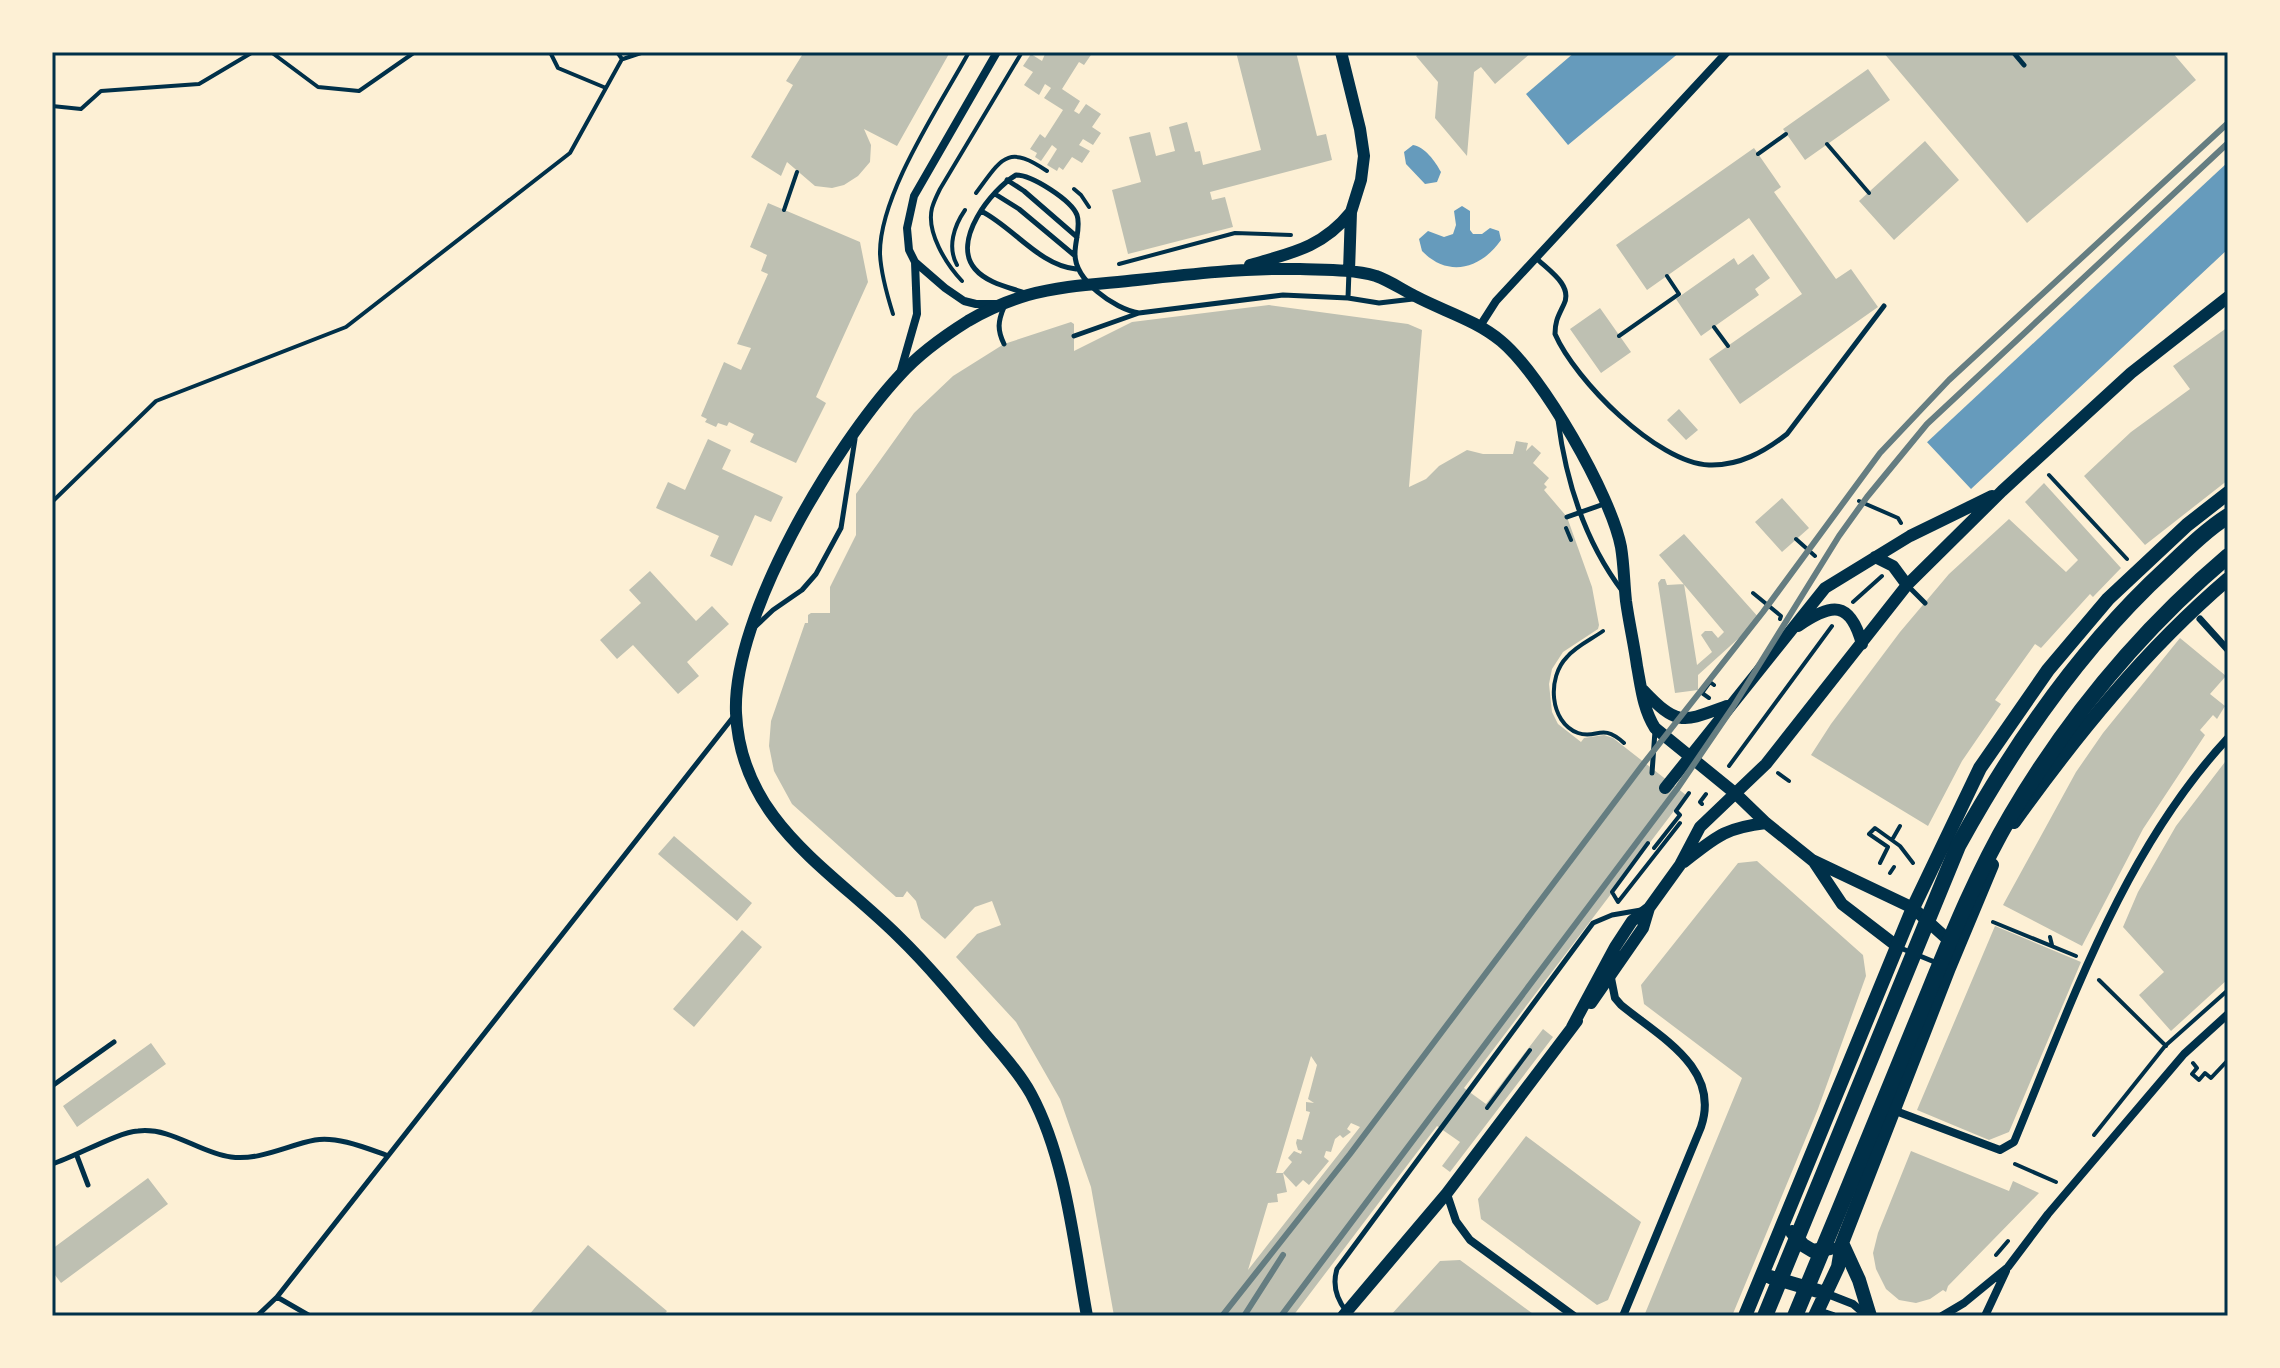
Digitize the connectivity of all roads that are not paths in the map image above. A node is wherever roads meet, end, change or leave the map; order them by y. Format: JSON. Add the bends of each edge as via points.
{"nodes":[{"id":1,"x":997,"y":52,"type":"edge"},
{"id":2,"x":1341,"y":52,"type":"edge"},
{"id":3,"x":1727,"y":52,"type":"edge"},
{"id":4,"x":2013,"y":52,"type":"edge"},
{"id":5,"x":2024,"y":65,"type":"dead end"},
{"id":6,"x":1007,"y":180,"type":"junction"},
{"id":7,"x":995,"y":194,"type":"junction"},
{"id":8,"x":981,"y":211,"type":"junction"},
{"id":9,"x":1351,"y":212,"type":"junction"},
{"id":10,"x":1077,"y":237,"type":"junction"},
{"id":11,"x":1074,"y":255,"type":"junction"},
{"id":12,"x":1536,"y":258,"type":"junction"},
{"id":13,"x":915,"y":262,"type":"junction"},
{"id":14,"x":1076,"y":269,"type":"junction"},
{"id":15,"x":1237,"y":269,"type":"junction"},
{"id":16,"x":1349,"y":271,"type":"junction"},
{"id":17,"x":1092,"y":285,"type":"junction"},
{"id":18,"x":1030,"y":295,"type":"junction"},
{"id":19,"x":2228,"y":297,"type":"edge"},
{"id":20,"x":1348,"y":298,"type":"junction"},
{"id":21,"x":1418,"y":298,"type":"junction"},
{"id":22,"x":1005,"y":303,"type":"junction"},
{"id":23,"x":1884,"y":306,"type":"dead end"},
{"id":24,"x":1139,"y":313,"type":"junction"},
{"id":25,"x":1480,"y":326,"type":"junction"},
{"id":26,"x":1074,"y":336,"type":"dead end"},
{"id":27,"x":1004,"y":344,"type":"dead end"},
{"id":28,"x":900,"y":375,"type":"junction"},
{"id":29,"x":1558,"y":416,"type":"junction"},
{"id":30,"x":857,"y":428,"type":"junction"},
{"id":31,"x":2002,"y":491,"type":"junction"},
{"id":32,"x":2228,"y":493,"type":"edge"},
{"id":33,"x":1606,"y":503,"type":"junction"},
{"id":34,"x":1581,"y":512,"type":"junction"},
{"id":35,"x":2228,"y":516,"type":"edge"},
{"id":36,"x":1567,"y":517,"type":"dead end"},
{"id":37,"x":2228,"y":556,"type":"edge"},
{"id":38,"x":1875,"y":557,"type":"junction"},
{"id":39,"x":2228,"y":579,"type":"edge"},
{"id":40,"x":1907,"y":585,"type":"junction"},
{"id":41,"x":1626,"y":596,"type":"junction"},
{"id":42,"x":1925,"y":603,"type":"dead end"},
{"id":43,"x":2200,"y":619,"type":"dead end"},
{"id":44,"x":750,"y":632,"type":"junction"},
{"id":45,"x":1788,"y":632,"type":"junction"},
{"id":46,"x":1862,"y":644,"type":"junction"},
{"id":47,"x":2228,"y":650,"type":"edge"},
{"id":48,"x":1641,"y":688,"type":"junction"},
{"id":49,"x":1730,"y":705,"type":"junction"},
{"id":50,"x":736,"y":714,"type":"junction"},
{"id":51,"x":1655,"y":728,"type":"junction"},
{"id":52,"x":2228,"y":738,"type":"edge"},
{"id":53,"x":1689,"y":757,"type":"junction"},
{"id":54,"x":1652,"y":773,"type":"dead end"},
{"id":55,"x":1665,"y":788,"type":"dead end"},
{"id":56,"x":1736,"y":794,"type":"junction"},
{"id":57,"x":1766,"y":823,"type":"junction"},
{"id":58,"x":1812,"y":860,"type":"junction"},
{"id":59,"x":1680,"y":865,"type":"junction"},
{"id":60,"x":1649,"y":908,"type":"junction"},
{"id":61,"x":1913,"y":908,"type":"junction"},
{"id":62,"x":1898,"y":947,"type":"junction"},
{"id":63,"x":1957,"y":948,"type":"junction"},
{"id":64,"x":1949,"y":968,"type":"junction"},
{"id":65,"x":1611,"y":978,"type":"junction"},
{"id":66,"x":2228,"y":1014,"type":"edge"},
{"id":67,"x":1572,"y":1027,"type":"junction"},
{"id":68,"x":114,"y":1042,"type":"dead end"},
{"id":69,"x":52,"y":1086,"type":"edge"},
{"id":70,"x":1893,"y":1110,"type":"junction"},
{"id":71,"x":386,"y":1155,"type":"junction"},
{"id":72,"x":77,"y":1156,"type":"junction"},
{"id":73,"x":52,"y":1164,"type":"edge"},
{"id":74,"x":88,"y":1185,"type":"dead end"},
{"id":75,"x":1447,"y":1193,"type":"junction"},
{"id":76,"x":1785,"y":1221,"type":"junction"},
{"id":77,"x":1842,"y":1243,"type":"junction"},
{"id":78,"x":2008,"y":1267,"type":"junction"},
{"id":79,"x":1761,"y":1275,"type":"junction"},
{"id":80,"x":1825,"y":1293,"type":"junction"},
{"id":81,"x":277,"y":1297,"type":"junction"},
{"id":82,"x":1816,"y":1313,"type":"edge"},
{"id":83,"x":1345,"y":1314,"type":"edge"},
{"id":84,"x":257,"y":1316,"type":"edge"},
{"id":85,"x":310,"y":1316,"type":"edge"},
{"id":86,"x":1087,"y":1316,"type":"edge"},
{"id":87,"x":1574,"y":1316,"type":"edge"},
{"id":88,"x":1623,"y":1316,"type":"edge"},
{"id":89,"x":1745,"y":1316,"type":"edge"},
{"id":90,"x":1765,"y":1316,"type":"edge"},
{"id":91,"x":1795,"y":1316,"type":"edge"},
{"id":92,"x":1833,"y":1316,"type":"edge"},
{"id":93,"x":1868,"y":1316,"type":"edge"},
{"id":94,"x":1942,"y":1316,"type":"edge"},
{"id":95,"x":1985,"y":1316,"type":"edge"}],
"edges":[{"from":1,"to":13,"type":"street","via":[[914,196],[907,228]]},
{"from":2,"to":9,"type":"street","via":[[1363,144],[1363,168]]},
{"from":3,"to":12,"type":"street"},
{"from":4,"to":5,"type":"lane"},
{"from":6,"to":7,"type":"lane"},
{"from":6,"to":10,"type":"lane"},
{"from":6,"to":10,"type":"lane","via":[[1023,175],[1056,194],[1077,213]]},
{"from":7,"to":8,"type":"lane"},
{"from":7,"to":11,"type":"lane"},
{"from":8,"to":14,"type":"lane","via":[[1055,265]]},
{"from":8,"to":18,"type":"lane","via":[[967,241],[969,260],[986,279]]},
{"from":9,"to":15,"type":"street","via":[[1322,241]]},
{"from":9,"to":16,"type":"street"},
{"from":10,"to":11,"type":"lane"},
{"from":11,"to":14,"type":"lane"},
{"from":12,"to":23,"type":"lane","via":[[1564,285],[1566,300],[1555,334],[1583,377],[1664,450],[1699,464],[1752,457],[1787,434]]},
{"from":12,"to":25,"type":"street"},
{"from":13,"to":22,"type":"street","via":[[964,301]]},
{"from":13,"to":28,"type":"street","via":[[915,330]]},
{"from":14,"to":17,"type":"lane"},
{"from":15,"to":16,"type":"street"},
{"from":15,"to":17,"type":"street"},
{"from":16,"to":20,"type":"lane"},
{"from":16,"to":21,"type":"street","via":[[1393,282]]},
{"from":17,"to":18,"type":"street"},
{"from":17,"to":24,"type":"lane","via":[[1115,306]]},
{"from":18,"to":22,"type":"street"},
{"from":19,"to":31,"type":"street","via":[[2131,373]]},
{"from":20,"to":21,"type":"lane","via":[[1379,303]]},
{"from":20,"to":24,"type":"lane","via":[[1283,295]]},
{"from":21,"to":25,"type":"street"},
{"from":22,"to":27,"type":"lane","via":[[999,320]]},
{"from":22,"to":28,"type":"street","via":[[965,323]]},
{"from":24,"to":26,"type":"lane"},
{"from":25,"to":29,"type":"street","via":[[1526,365]]},
{"from":28,"to":30,"type":"street"},
{"from":29,"to":33,"type":"street"},
{"from":29,"to":34,"type":"lane","via":[[1566,471]]},
{"from":30,"to":44,"type":"street","via":[[785,549]]},
{"from":30,"to":44,"type":"lane","via":[[841,528],[802,590]]},
{"from":31,"to":38,"type":"street"},
{"from":31,"to":40,"type":"street"},
{"from":32,"to":61,"type":"main road","via":[[2135,572],[2048,670],[1980,768]]},
{"from":33,"to":34,"type":"lane"},
{"from":33,"to":41,"type":"street","via":[[1620,542]]},
{"from":34,"to":36,"type":"lane"},
{"from":34,"to":41,"type":"lane","via":[[1596,553]]},
{"from":35,"to":90,"type":"highway","via":[[2141,593],[2092,646],[1984,799],[1958,846]]},
{"from":37,"to":91,"type":"highway","via":[[2114,669],[2011,815],[1950,939]]},
{"from":38,"to":40,"type":"street","via":[[1893,566]]},
{"from":38,"to":45,"type":"street","via":[[1825,588]]},
{"from":39,"to":63,"type":"main road","via":[[2126,680],[2015,821]]},
{"from":40,"to":42,"type":"lane"},
{"from":40,"to":46,"type":"street"},
{"from":41,"to":48,"type":"street"},
{"from":43,"to":47,"type":"street"},
{"from":44,"to":50,"type":"street","via":[[737,676]]},
{"from":45,"to":46,"type":"street","via":[[1831,608],[1849,614]]},
{"from":45,"to":49,"type":"street"},
{"from":46,"to":56,"type":"street"},
{"from":48,"to":49,"type":"street","via":[[1683,720]]},
{"from":48,"to":51,"type":"street"},
{"from":49,"to":53,"type":"street"},
{"from":50,"to":71,"type":"lane"},
{"from":50,"to":86,"type":"street","via":[[745,760],[767,810],[934,973],[1032,1096],[1051,1142]]},
{"from":51,"to":53,"type":"street"},
{"from":51,"to":54,"type":"lane"},
{"from":52,"to":70,"type":"street","via":[[2180,798],[2110,916],[2014,1142],[2000,1150]]},
{"from":53,"to":55,"type":"street"},
{"from":53,"to":56,"type":"street"},
{"from":56,"to":57,"type":"street"},
{"from":56,"to":59,"type":"street","via":[[1700,827]]},
{"from":57,"to":58,"type":"street"},
{"from":57,"to":59,"type":"street","via":[[1717,835]]},
{"from":58,"to":61,"type":"street"},
{"from":58,"to":62,"type":"street","via":[[1842,904]]},
{"from":59,"to":60,"type":"street"},
{"from":60,"to":65,"type":"street","via":[[1643,928]]},
{"from":60,"to":67,"type":"street","via":[[1632,921],[1615,947]]},
{"from":60,"to":83,"type":"lane","via":[[1603,918],[1584,933],[1337,1269],[1334,1287]]},
{"from":61,"to":62,"type":"main road"},
{"from":61,"to":63,"type":"street"},
{"from":62,"to":64,"type":"lane"},
{"from":62,"to":76,"type":"main road"},
{"from":63,"to":64,"type":"main road"},
{"from":64,"to":70,"type":"main road"},
{"from":65,"to":67,"type":"street"},
{"from":65,"to":88,"type":"street","via":[[1615,998],[1697,1071],[1706,1098],[1701,1127]]},
{"from":66,"to":78,"type":"street","via":[[2184,1054]]},
{"from":67,"to":75,"type":"street"},
{"from":68,"to":69,"type":"lane"},
{"from":70,"to":77,"type":"main road"},
{"from":71,"to":72,"type":"lane","via":[[319,1139],[235,1158],[168,1134],[137,1131]]},
{"from":71,"to":81,"type":"lane"},
{"from":72,"to":73,"type":"lane"},
{"from":72,"to":74,"type":"lane"},
{"from":75,"to":83,"type":"street"},
{"from":75,"to":87,"type":"street","via":[[1456,1221],[1470,1240]]},
{"from":76,"to":77,"type":"main road","via":[[1813,1251]]},
{"from":76,"to":79,"type":"main road"},
{"from":77,"to":80,"type":"main road"},
{"from":77,"to":93,"type":"main road"},
{"from":78,"to":94,"type":"street"},
{"from":78,"to":95,"type":"street"},
{"from":79,"to":80,"type":"main road"},
{"from":79,"to":89,"type":"main road"},
{"from":80,"to":82,"type":"main road"},
{"from":80,"to":93,"type":"street"},
{"from":81,"to":84,"type":"lane"},
{"from":81,"to":85,"type":"lane"},
{"from":82,"to":92,"type":"street"}]}
